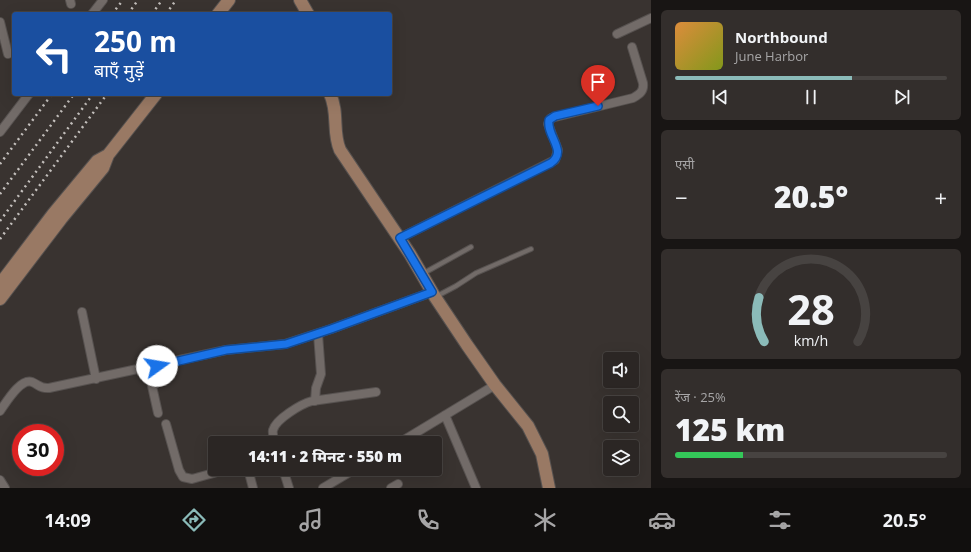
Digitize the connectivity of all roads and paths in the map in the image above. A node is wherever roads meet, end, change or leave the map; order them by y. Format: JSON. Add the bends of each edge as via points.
{"nodes":[{"id":1,"x":103,"y":0,"type":"edge"},
{"id":2,"x":229,"y":0,"type":"edge"},
{"id":3,"x":94,"y":12,"type":"edge"},
{"id":4,"x":220,"y":12,"type":"edge"},
{"id":5,"x":651,"y":18,"type":"edge"},
{"id":6,"x":0,"y":22,"type":"edge"},
{"id":7,"x":617,"y":34,"type":"dead end"},
{"id":8,"x":632,"y":47,"type":"dead end"},
{"id":9,"x":8,"y":54,"type":"dead end"},
{"id":10,"x":27,"y":96,"type":"edge"},
{"id":11,"x":154,"y":96,"type":"edge"},
{"id":12,"x":331,"y":96,"type":"edge"},
{"id":13,"x":0,"y":132,"type":"edge"},
{"id":14,"x":57,"y":216,"type":"junction"},
{"id":15,"x":400,"y":238,"type":"junction"},
{"id":16,"x":471,"y":247,"type":"dead end"},
{"id":17,"x":531,"y":249,"type":"dead end"},
{"id":18,"x":422,"y":274,"type":"junction"},
{"id":19,"x":0,"y":284,"type":"edge"},
{"id":20,"x":433,"y":294,"type":"junction"},
{"id":21,"x":0,"y":299,"type":"edge"},
{"id":22,"x":82,"y":312,"type":"dead end"},
{"id":23,"x":318,"y":334,"type":"junction"},
{"id":24,"x":148,"y":368,"type":"junction"},
{"id":25,"x":96,"y":379,"type":"junction"},
{"id":26,"x":495,"y":385,"type":"junction"},
{"id":27,"x":376,"y":392,"type":"dead end"},
{"id":28,"x":315,"y":401,"type":"junction"},
{"id":29,"x":0,"y":411,"type":"edge"},
{"id":30,"x":158,"y":413,"type":"dead end"},
{"id":31,"x":445,"y":415,"type":"junction"},
{"id":32,"x":166,"y":424,"type":"dead end"},
{"id":33,"x":273,"y":436,"type":"edge"},
{"id":34,"x":410,"y":436,"type":"edge"},
{"id":35,"x":208,"y":475,"type":"edge"},
{"id":36,"x":250,"y":476,"type":"edge"},
{"id":37,"x":285,"y":476,"type":"edge"},
{"id":38,"x":343,"y":476,"type":"edge"},
{"id":39,"x":0,"y":480,"type":"edge"},
{"id":40,"x":5,"y":488,"type":"edge"},
{"id":41,"x":253,"y":488,"type":"edge"},
{"id":42,"x":289,"y":488,"type":"edge"},
{"id":43,"x":323,"y":488,"type":"edge"},
{"id":44,"x":476,"y":488,"type":"edge"},
{"id":45,"x":549,"y":488,"type":"edge"}],
"edges":[{"from":1,"to":3,"type":"street"},
{"from":2,"to":4,"type":"street"},
{"from":5,"to":7,"type":"street"},
{"from":6,"to":9,"type":"street"},
{"from":8,"to":15,"type":"street","via":[[643,83],[640,93],[633,98],[551,118],[548,124],[558,150],[555,160]]},
{"from":10,"to":13,"type":"street"},
{"from":11,"to":14,"type":"street","via":[[108,155],[103,168]]},
{"from":12,"to":15,"type":"street","via":[[335,106],[336,142]]},
{"from":14,"to":19,"type":"street"},
{"from":14,"to":21,"type":"street"},
{"from":15,"to":18,"type":"street"},
{"from":16,"to":18,"type":"lane"},
{"from":17,"to":20,"type":"lane","via":[[482,269]]},
{"from":18,"to":20,"type":"street"},
{"from":20,"to":23,"type":"street"},
{"from":20,"to":26,"type":"street"},
{"from":22,"to":25,"type":"street"},
{"from":23,"to":24,"type":"street","via":[[286,344],[226,350]]},
{"from":23,"to":28,"type":"street","via":[[321,374]]},
{"from":24,"to":25,"type":"street"},
{"from":24,"to":30,"type":"street"},
{"from":25,"to":29,"type":"street","via":[[43,388],[25,382]]},
{"from":26,"to":31,"type":"street"},
{"from":26,"to":45,"type":"street","via":[[534,436],[542,454]]},
{"from":27,"to":28,"type":"street"},
{"from":28,"to":33,"type":"street","via":[[297,408],[275,427]]},
{"from":31,"to":34,"type":"street"},
{"from":31,"to":44,"type":"street"},
{"from":32,"to":35,"type":"street","via":[[183,478],[192,479]]},
{"from":36,"to":41,"type":"street"},
{"from":37,"to":42,"type":"street"},
{"from":38,"to":43,"type":"street"},
{"from":39,"to":40,"type":"street"}]}
